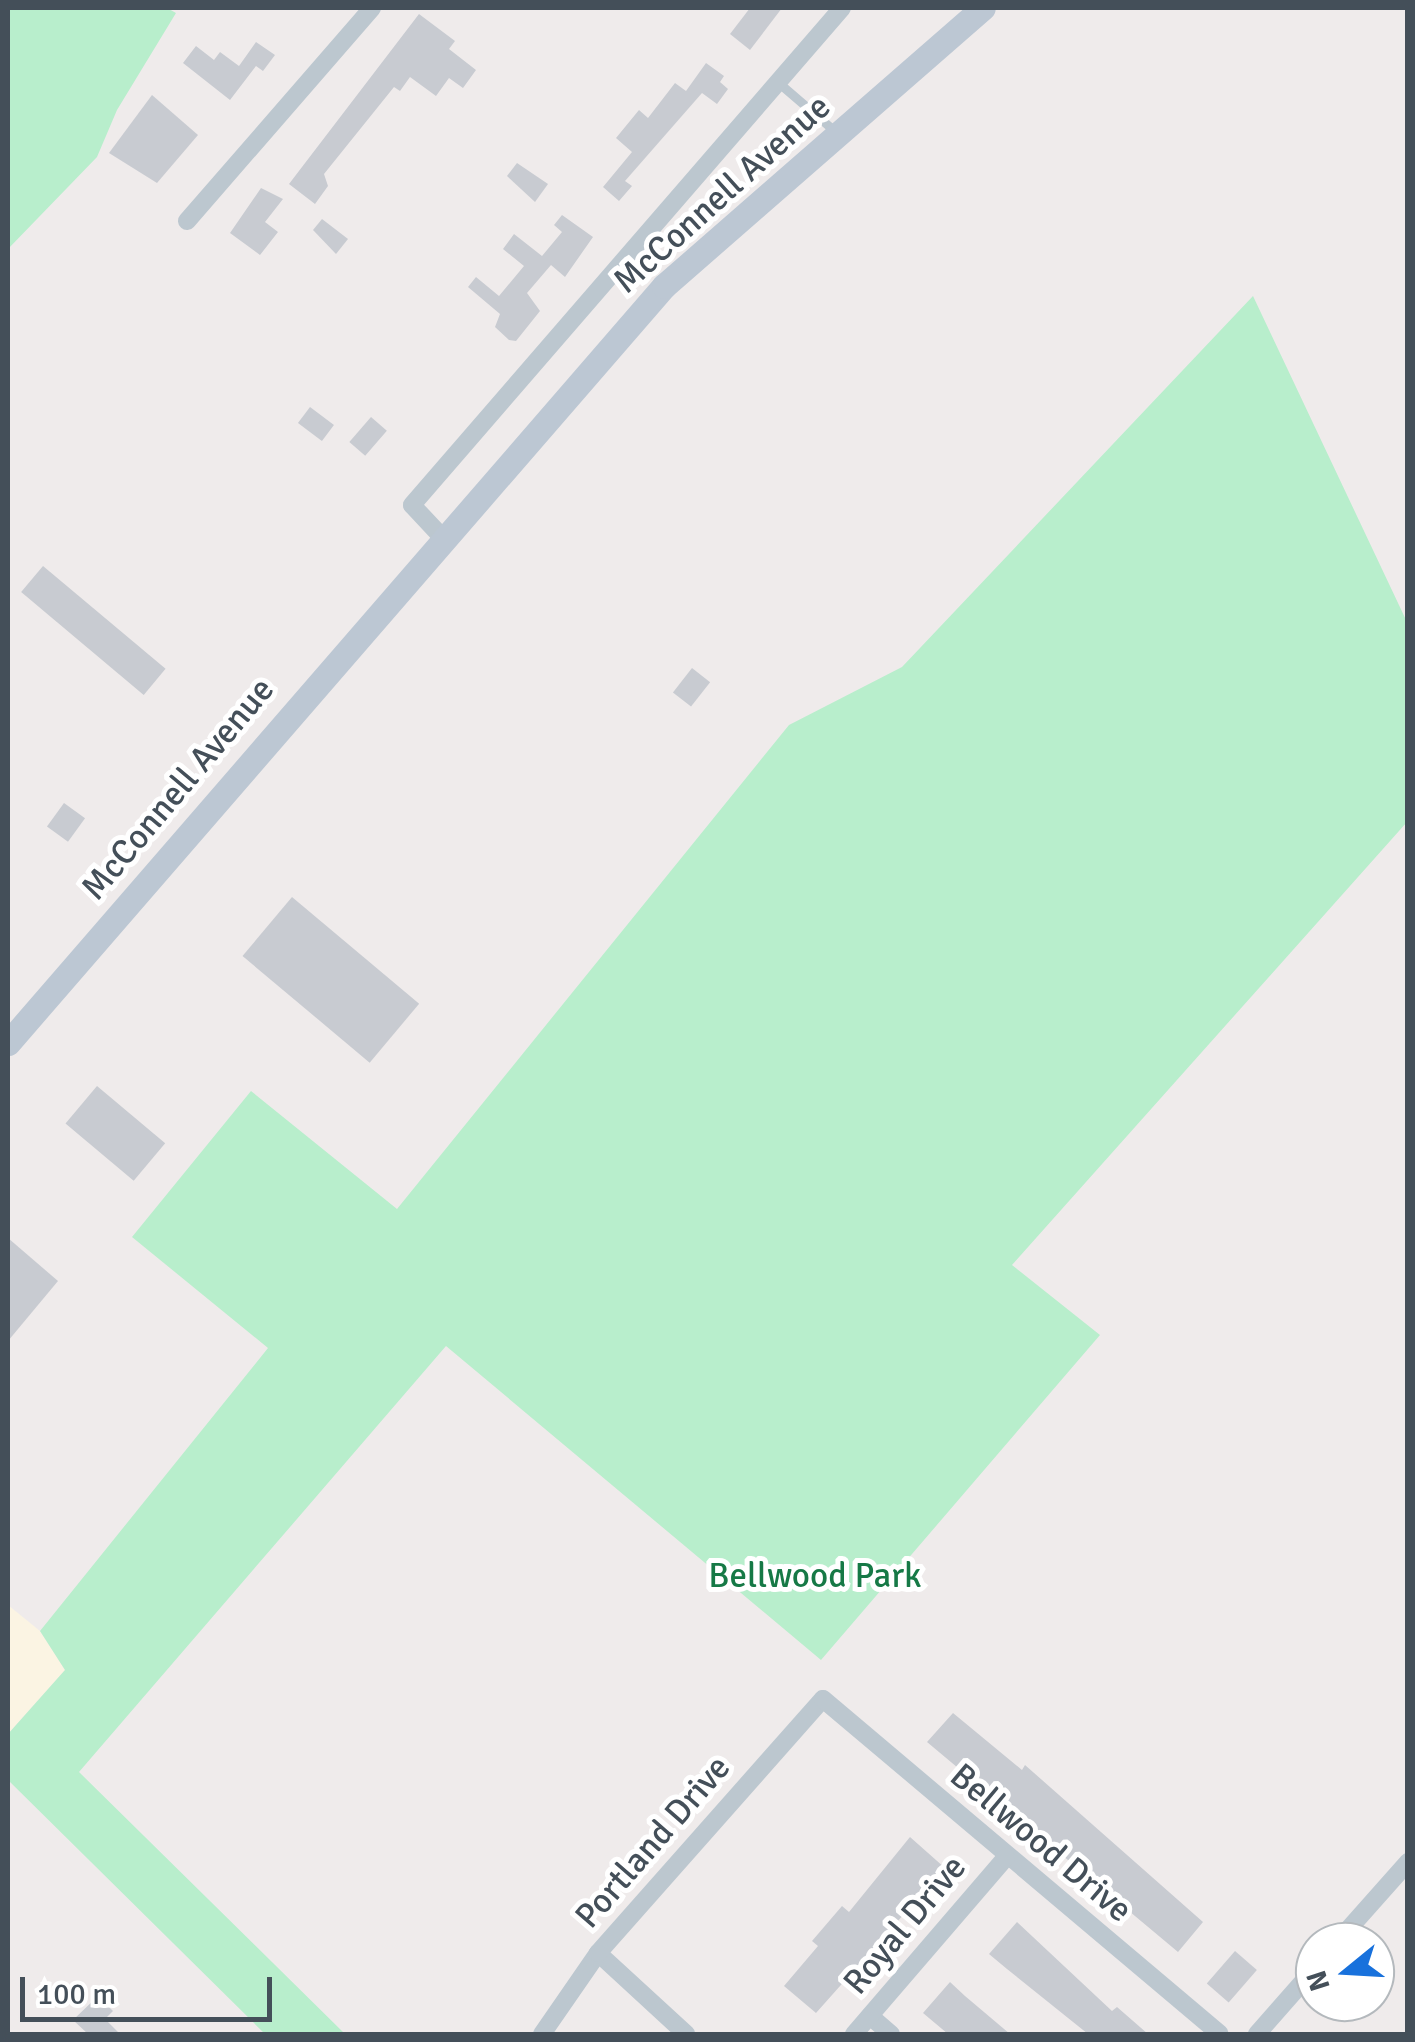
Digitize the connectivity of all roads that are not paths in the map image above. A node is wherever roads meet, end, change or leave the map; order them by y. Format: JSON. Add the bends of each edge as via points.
{"nodes":[{"id":1,"x":372,"y":8,"type":"edge"},
{"id":2,"x":842,"y":8,"type":"edge"},
{"id":3,"x":983,"y":8,"type":"edge"},
{"id":4,"x":780,"y":84,"type":"junction"},
{"id":5,"x":840,"y":134,"type":"junction"},
{"id":6,"x":186,"y":221,"type":"dead end"},
{"id":7,"x":441,"y":536,"type":"junction"},
{"id":8,"x":8,"y":1043,"type":"edge"},
{"id":9,"x":823,"y":1699,"type":"joint"},
{"id":10,"x":1006,"y":1856,"type":"junction"},
{"id":11,"x":1408,"y":1862,"type":"edge"},
{"id":12,"x":1356,"y":1922,"type":"edge"},
{"id":13,"x":598,"y":1953,"type":"junction"},
{"id":14,"x":1295,"y":1991,"type":"edge"},
{"id":15,"x":870,"y":2016,"type":"junction"},
{"id":16,"x":542,"y":2034,"type":"edge"},
{"id":17,"x":686,"y":2034,"type":"edge"},
{"id":18,"x":854,"y":2034,"type":"edge"},
{"id":19,"x":892,"y":2034,"type":"edge"},
{"id":20,"x":1220,"y":2034,"type":"edge"},
{"id":21,"x":1257,"y":2034,"type":"edge"}],
"edges":[{"from":1,"to":6,"type":"street"},
{"from":2,"to":4,"type":"street","name":"McConnell Avenue"},
{"from":3,"to":5,"type":"main road","name":"McConnell Avenue"},
{"from":4,"to":5,"type":"lane"},
{"from":4,"to":7,"type":"street","name":"McConnell Avenue","via":[[412,505]]},
{"from":5,"to":7,"type":"main road","name":"McConnell Avenue","via":[[664,286]]},
{"from":7,"to":8,"type":"main road","name":"McConnell Avenue"},
{"from":9,"to":10,"type":"street","name":"Bellwood Drive"},
{"from":9,"to":13,"type":"street","name":"Portland Drive"},
{"from":10,"to":15,"type":"street","name":"Royal Drive"},
{"from":10,"to":20,"type":"street","name":"Bellwood Drive"},
{"from":11,"to":12,"type":"street"},
{"from":13,"to":16,"type":"street","name":"Portland Drive"},
{"from":13,"to":17,"type":"street"},
{"from":14,"to":21,"type":"street"},
{"from":15,"to":18,"type":"street","name":"Royal Drive"},
{"from":15,"to":19,"type":"street"}]}
